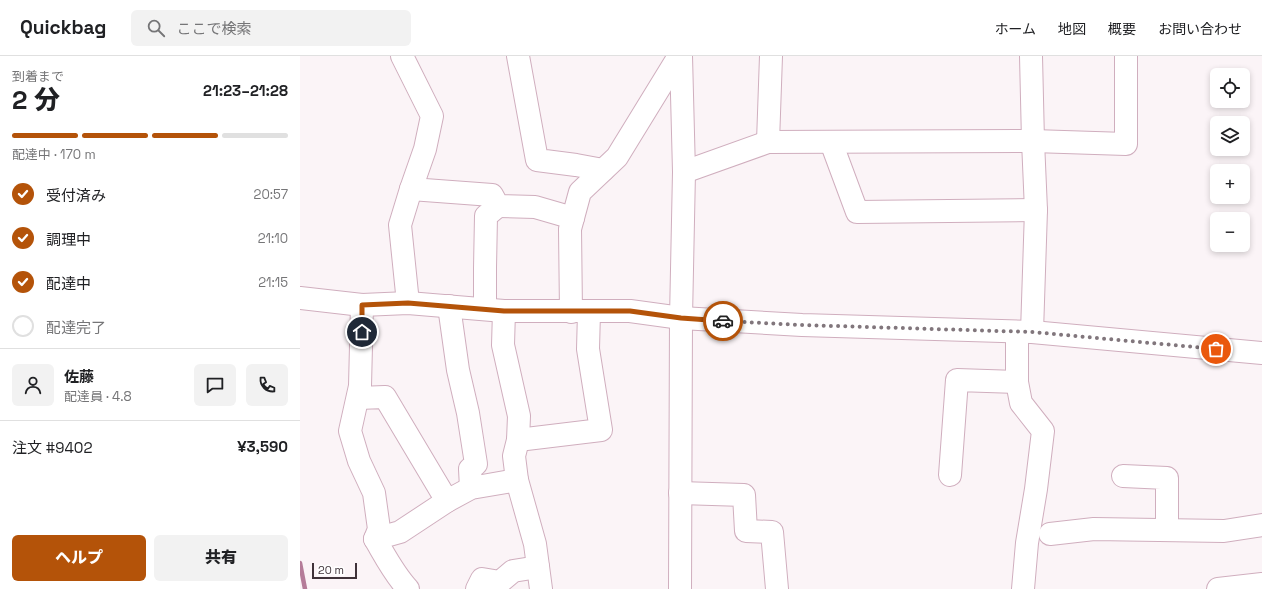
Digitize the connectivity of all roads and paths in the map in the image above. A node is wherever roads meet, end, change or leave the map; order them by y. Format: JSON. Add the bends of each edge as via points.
{"nodes":[{"id":1,"x":402,"y":56,"type":"edge"},
{"id":2,"x":518,"y":56,"type":"edge"},
{"id":3,"x":680,"y":56,"type":"edge"},
{"id":4,"x":771,"y":56,"type":"edge"},
{"id":5,"x":1031,"y":56,"type":"edge"},
{"id":6,"x":1126,"y":56,"type":"edge"},
{"id":7,"x":1033,"y":141,"type":"junction"},
{"id":8,"x":768,"y":142,"type":"junction"},
{"id":9,"x":831,"y":142,"type":"junction"},
{"id":10,"x":602,"y":170,"type":"junction"},
{"id":11,"x":684,"y":172,"type":"junction"},
{"id":12,"x":411,"y":189,"type":"junction"},
{"id":13,"x":498,"y":206,"type":"junction"},
{"id":14,"x":1036,"y":210,"type":"junction"},
{"id":15,"x":573,"y":218,"type":"junction"},
{"id":16,"x":300,"y":298,"type":"edge"},
{"id":17,"x":408,"y":303,"type":"junction"},
{"id":18,"x":362,"y":305,"type":"junction"},
{"id":19,"x":449,"y":306,"type":"junction"},
{"id":20,"x":495,"y":310,"type":"junction"},
{"id":21,"x":580,"y":312,"type":"junction"},
{"id":22,"x":681,"y":318,"type":"junction"},
{"id":23,"x":1025,"y":332,"type":"junction"},
{"id":24,"x":1262,"y":353,"type":"edge"},
{"id":25,"x":1017,"y":382,"type":"junction"},
{"id":26,"x":358,"y":398,"type":"junction"},
{"id":27,"x":518,"y":440,"type":"junction"},
{"id":28,"x":950,"y":475,"type":"dead end"},
{"id":29,"x":1123,"y":476,"type":"dead end"},
{"id":30,"x":517,"y":480,"type":"junction"},
{"id":31,"x":471,"y":488,"type":"junction"},
{"id":32,"x":680,"y":493,"type":"junction"},
{"id":33,"x":447,"y":501,"type":"junction"},
{"id":34,"x":1262,"y":525,"type":"edge"},
{"id":35,"x":1167,"y":530,"type":"junction"},
{"id":36,"x":1050,"y":534,"type":"dead end"},
{"id":37,"x":375,"y":539,"type":"junction"},
{"id":38,"x":538,"y":567,"type":"junction"},
{"id":39,"x":1262,"y":584,"type":"edge"},
{"id":40,"x":408,"y":589,"type":"edge"},
{"id":41,"x":477,"y":589,"type":"edge"},
{"id":42,"x":541,"y":589,"type":"edge"},
{"id":43,"x":680,"y":589,"type":"edge"},
{"id":44,"x":777,"y":589,"type":"edge"},
{"id":45,"x":1023,"y":589,"type":"edge"},
{"id":46,"x":1218,"y":589,"type":"edge"}],
"edges":[{"from":1,"to":12,"type":"street","via":[[432,116],[425,148]]},
{"from":2,"to":10,"type":"street","via":[[537,160]]},
{"from":3,"to":10,"type":"street","via":[[616,157]]},
{"from":3,"to":11,"type":"street"},
{"from":4,"to":8,"type":"street"},
{"from":5,"to":7,"type":"street"},
{"from":6,"to":7,"type":"street","via":[[1126,144]]},
{"from":7,"to":9,"type":"street"},
{"from":7,"to":14,"type":"street"},
{"from":8,"to":9,"type":"street"},
{"from":8,"to":11,"type":"street"},
{"from":9,"to":14,"type":"street","via":[[857,212]]},
{"from":10,"to":15,"type":"street","via":[[580,192]]},
{"from":11,"to":22,"type":"street"},
{"from":12,"to":13,"type":"street","via":[[492,195]]},
{"from":12,"to":17,"type":"street","via":[[400,225]]},
{"from":13,"to":15,"type":"street","via":[[535,207]]},
{"from":13,"to":20,"type":"street","via":[[486,216],[485,268]]},
{"from":14,"to":23,"type":"street"},
{"from":15,"to":21,"type":"street","via":[[570,229]]},
{"from":16,"to":18,"type":"street"},
{"from":17,"to":18,"type":"street"},
{"from":17,"to":19,"type":"street"},
{"from":18,"to":26,"type":"street"},
{"from":19,"to":20,"type":"street"},
{"from":19,"to":31,"type":"street","via":[[476,464],[470,469]]},
{"from":20,"to":21,"type":"street"},
{"from":20,"to":27,"type":"street","via":[[519,416]]},
{"from":21,"to":22,"type":"street","via":[[630,311]]},
{"from":21,"to":27,"type":"street","via":[[601,430]]},
{"from":22,"to":23,"type":"street","via":[[802,325]]},
{"from":22,"to":32,"type":"street"},
{"from":23,"to":24,"type":"street"},
{"from":23,"to":25,"type":"street"},
{"from":25,"to":28,"type":"street","via":[[957,380]]},
{"from":25,"to":45,"type":"street","via":[[1021,403],[1043,431]]},
{"from":26,"to":33,"type":"street","via":[[385,397]]},
{"from":26,"to":37,"type":"street","via":[[350,431],[359,461],[374,493],[380,530]]},
{"from":27,"to":30,"type":"street","via":[[514,456]]},
{"from":29,"to":35,"type":"street","via":[[1167,478]]},
{"from":30,"to":31,"type":"street"},
{"from":30,"to":38,"type":"street","via":[[535,544]]},
{"from":31,"to":33,"type":"street"},
{"from":32,"to":43,"type":"street"},
{"from":32,"to":44,"type":"street","via":[[744,495],[746,531],[772,532]]},
{"from":33,"to":37,"type":"street","via":[[400,532]]},
{"from":34,"to":35,"type":"street","via":[[1224,531]]},
{"from":35,"to":36,"type":"street","via":[[1094,529]]},
{"from":37,"to":40,"type":"street","via":[[396,575]]},
{"from":38,"to":41,"type":"street","via":[[514,571],[500,582],[482,580]]},
{"from":38,"to":42,"type":"street"},
{"from":39,"to":46,"type":"street"}]}
